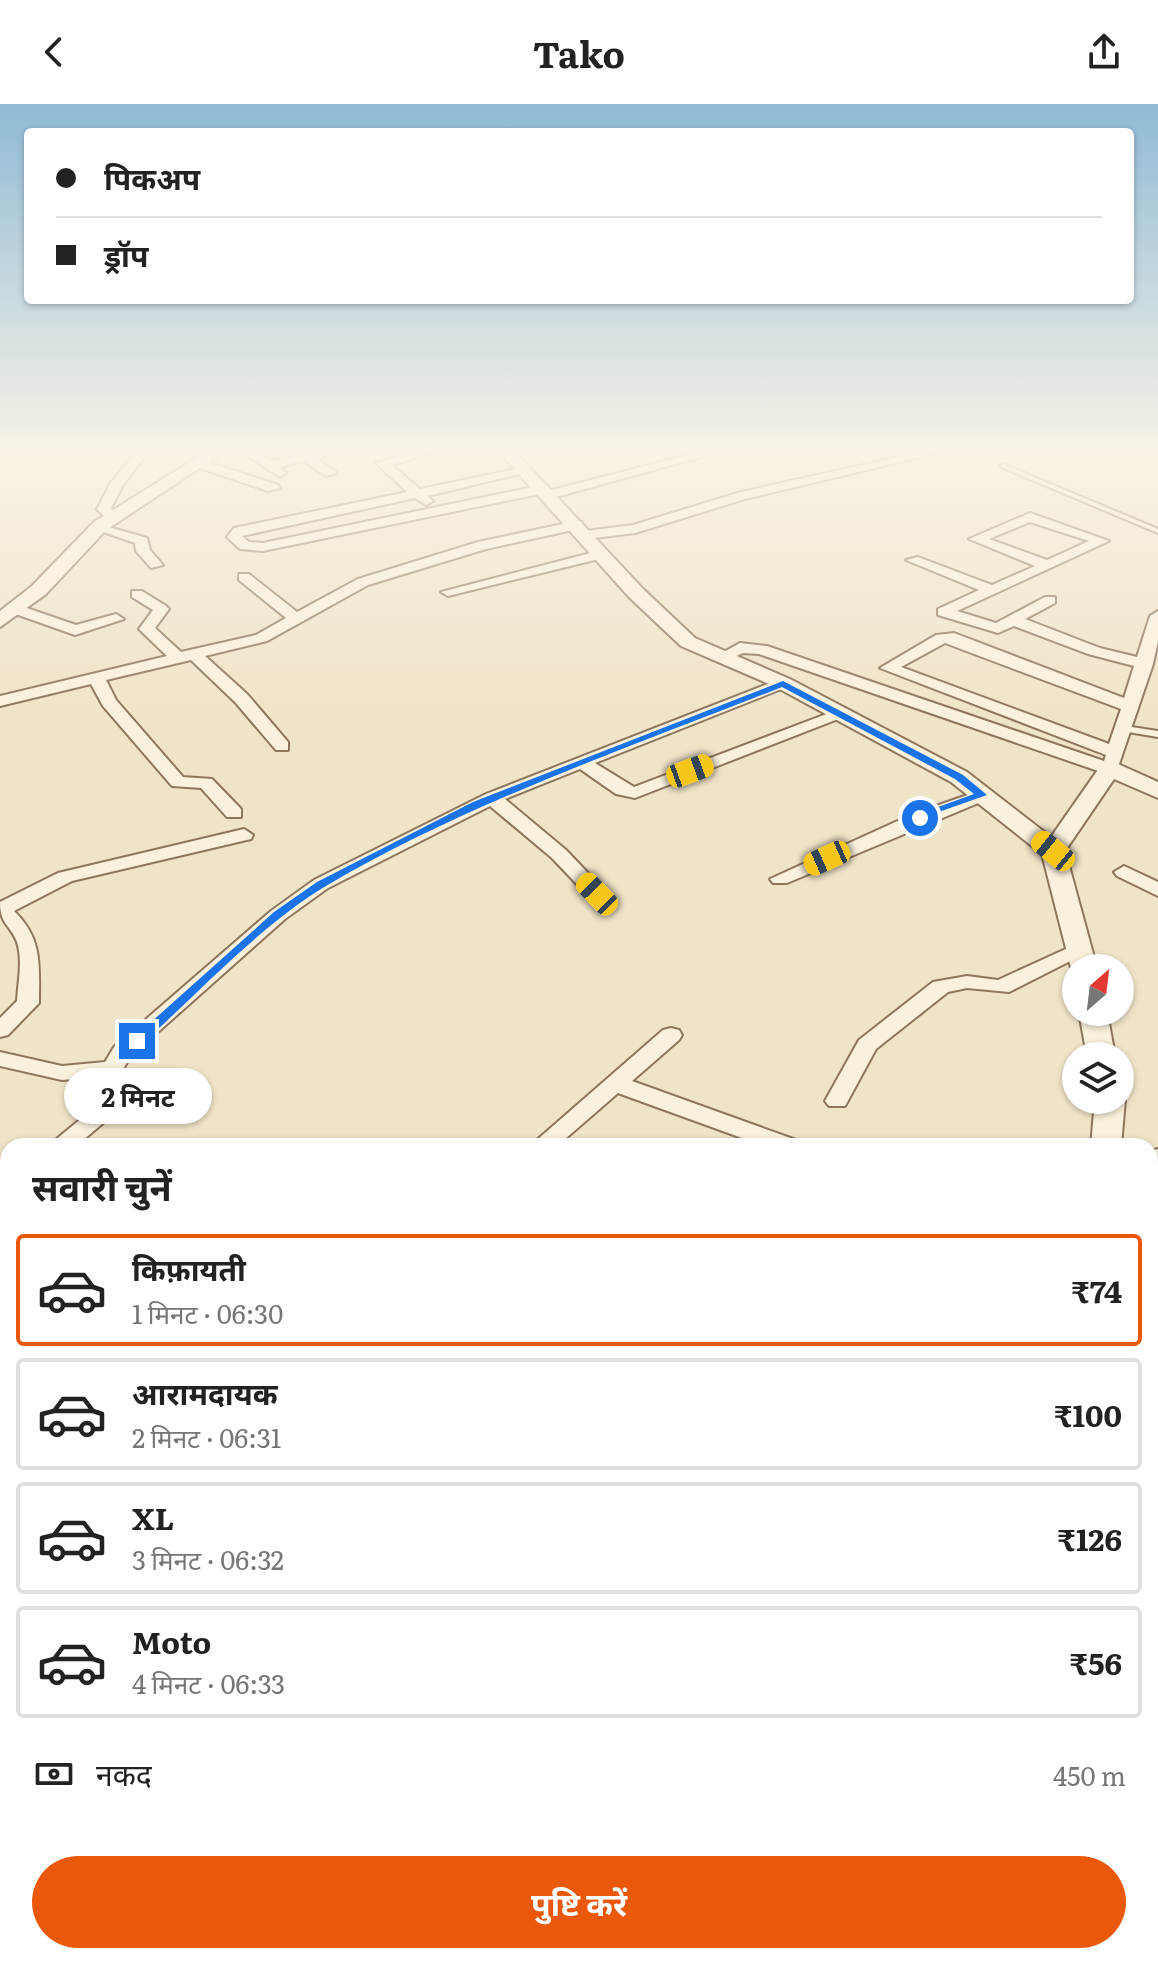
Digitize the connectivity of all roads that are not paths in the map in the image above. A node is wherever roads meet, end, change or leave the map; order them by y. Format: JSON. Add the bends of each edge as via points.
{"nodes":[{"id":1,"x":89,"y":539,"type":"edge"},
{"id":2,"x":138,"y":539,"type":"edge"},
{"id":3,"x":236,"y":539,"type":"edge"},
{"id":4,"x":302,"y":539,"type":"edge"},
{"id":5,"x":578,"y":539,"type":"edge"},
{"id":6,"x":588,"y":539,"type":"edge"},
{"id":7,"x":597,"y":539,"type":"edge"},
{"id":8,"x":977,"y":539,"type":"edge"},
{"id":9,"x":1096,"y":539,"type":"edge"},
{"id":10,"x":913,"y":560,"type":"dead end"},
{"id":11,"x":156,"y":565,"type":"dead end"},
{"id":12,"x":1047,"y":565,"type":"junction"},
{"id":13,"x":244,"y":577,"type":"dead end"},
{"id":14,"x":989,"y":589,"type":"junction"},
{"id":15,"x":448,"y":592,"type":"dead end"},
{"id":16,"x":137,"y":594,"type":"dead end"},
{"id":17,"x":1050,"y":600,"type":"dead end"},
{"id":18,"x":15,"y":609,"type":"junction"},
{"id":19,"x":1158,"y":616,"type":"edge"},
{"id":20,"x":116,"y":619,"type":"dead end"},
{"id":21,"x":298,"y":619,"type":"junction"},
{"id":22,"x":1013,"y":620,"type":"junction"},
{"id":23,"x":0,"y":621,"type":"edge"},
{"id":24,"x":731,"y":652,"type":"junction"},
{"id":25,"x":188,"y":658,"type":"junction"},
{"id":26,"x":1145,"y":664,"type":"junction"},
{"id":27,"x":97,"y":679,"type":"junction"},
{"id":28,"x":783,"y":683,"type":"junction"},
{"id":29,"x":0,"y":701,"type":"edge"},
{"id":30,"x":1131,"y":707,"type":"junction"},
{"id":31,"x":843,"y":714,"type":"junction"},
{"id":32,"x":1125,"y":729,"type":"junction"},
{"id":33,"x":1158,"y":734,"type":"edge"},
{"id":34,"x":282,"y":746,"type":"dead end"},
{"id":35,"x":1113,"y":761,"type":"junction"},
{"id":36,"x":581,"y":762,"type":"junction"},
{"id":37,"x":1158,"y":791,"type":"edge"},
{"id":38,"x":982,"y":795,"type":"junction"},
{"id":39,"x":492,"y":798,"type":"junction"},
{"id":40,"x":234,"y":813,"type":"dead end"},
{"id":41,"x":244,"y":835,"type":"dead end"},
{"id":42,"x":1053,"y":851,"type":"junction"},
{"id":43,"x":1124,"y":872,"type":"dead end"},
{"id":44,"x":780,"y":879,"type":"dead end"},
{"id":45,"x":1158,"y":890,"type":"edge"},
{"id":46,"x":597,"y":894,"type":"dead end"},
{"id":47,"x":1,"y":910,"type":"edge"},
{"id":48,"x":1081,"y":954,"type":"edge"},
{"id":49,"x":1062,"y":965,"type":"edge"},
{"id":50,"x":0,"y":1030,"type":"edge"},
{"id":51,"x":671,"y":1035,"type":"dead end"},
{"id":52,"x":0,"y":1059,"type":"edge"},
{"id":53,"x":110,"y":1069,"type":"junction"},
{"id":54,"x":617,"y":1084,"type":"junction"},
{"id":55,"x":837,"y":1101,"type":"dead end"},
{"id":56,"x":1109,"y":1114,"type":"edge"},
{"id":57,"x":70,"y":1138,"type":"edge"},
{"id":58,"x":552,"y":1138,"type":"edge"},
{"id":59,"x":766,"y":1138,"type":"edge"},
{"id":60,"x":1107,"y":1138,"type":"edge"}],
"edges":[{"from":1,"to":18,"type":"street"},
{"from":2,"to":11,"type":"street"},
{"from":3,"to":4,"type":"street","via":[[245,546],[263,547]]},
{"from":5,"to":21,"type":"street","via":[[411,565],[355,586]]},
{"from":6,"to":15,"type":"street"},
{"from":7,"to":24,"type":"street","via":[[656,613],[688,642]]},
{"from":8,"to":12,"type":"street"},
{"from":9,"to":12,"type":"street","via":[[1102,541]]},
{"from":10,"to":14,"type":"street"},
{"from":12,"to":14,"type":"street"},
{"from":13,"to":21,"type":"street"},
{"from":14,"to":22,"type":"street","via":[[943,612],[998,628]]},
{"from":16,"to":25,"type":"street","via":[[161,609],[147,629]]},
{"from":17,"to":22,"type":"street"},
{"from":18,"to":20,"type":"street","via":[[75,630]]},
{"from":18,"to":23,"type":"street"},
{"from":19,"to":26,"type":"street"},
{"from":21,"to":25,"type":"street","via":[[261,638]]},
{"from":22,"to":26,"type":"street"},
{"from":24,"to":28,"type":"street"},
{"from":24,"to":35,"type":"street","via":[[761,649]]},
{"from":25,"to":27,"type":"street"},
{"from":25,"to":34,"type":"street","via":[[241,698]]},
{"from":26,"to":30,"type":"street"},
{"from":27,"to":29,"type":"street"},
{"from":27,"to":40,"type":"street","via":[[109,702],[178,782],[206,783]]},
{"from":28,"to":31,"type":"street"},
{"from":28,"to":36,"type":"street"},
{"from":30,"to":32,"type":"street"},
{"from":30,"to":35,"type":"street","via":[[954,638],[942,638],[888,668]]},
{"from":31,"to":36,"type":"street","via":[[635,793]]},
{"from":31,"to":38,"type":"street"},
{"from":32,"to":33,"type":"lane"},
{"from":32,"to":35,"type":"street"},
{"from":35,"to":37,"type":"street"},
{"from":35,"to":42,"type":"street"},
{"from":36,"to":39,"type":"street"},
{"from":38,"to":42,"type":"street"},
{"from":38,"to":44,"type":"street"},
{"from":39,"to":46,"type":"street"},
{"from":39,"to":53,"type":"street","via":[[321,884],[278,915],[122,1052]]},
{"from":41,"to":47,"type":"street","via":[[65,877]]},
{"from":42,"to":48,"type":"street"},
{"from":43,"to":45,"type":"street"},
{"from":47,"to":50,"type":"street","via":[[25,931],[31,947],[28,1003]]},
{"from":49,"to":55,"type":"street","via":[[1001,987],[967,982],[941,987],[867,1045]]},
{"from":51,"to":54,"type":"street"},
{"from":52,"to":53,"type":"street","via":[[62,1073]]},
{"from":53,"to":57,"type":"street","via":[[118,1094],[115,1103]]},
{"from":54,"to":58,"type":"street"},
{"from":54,"to":59,"type":"street"},
{"from":56,"to":60,"type":"street"}]}
